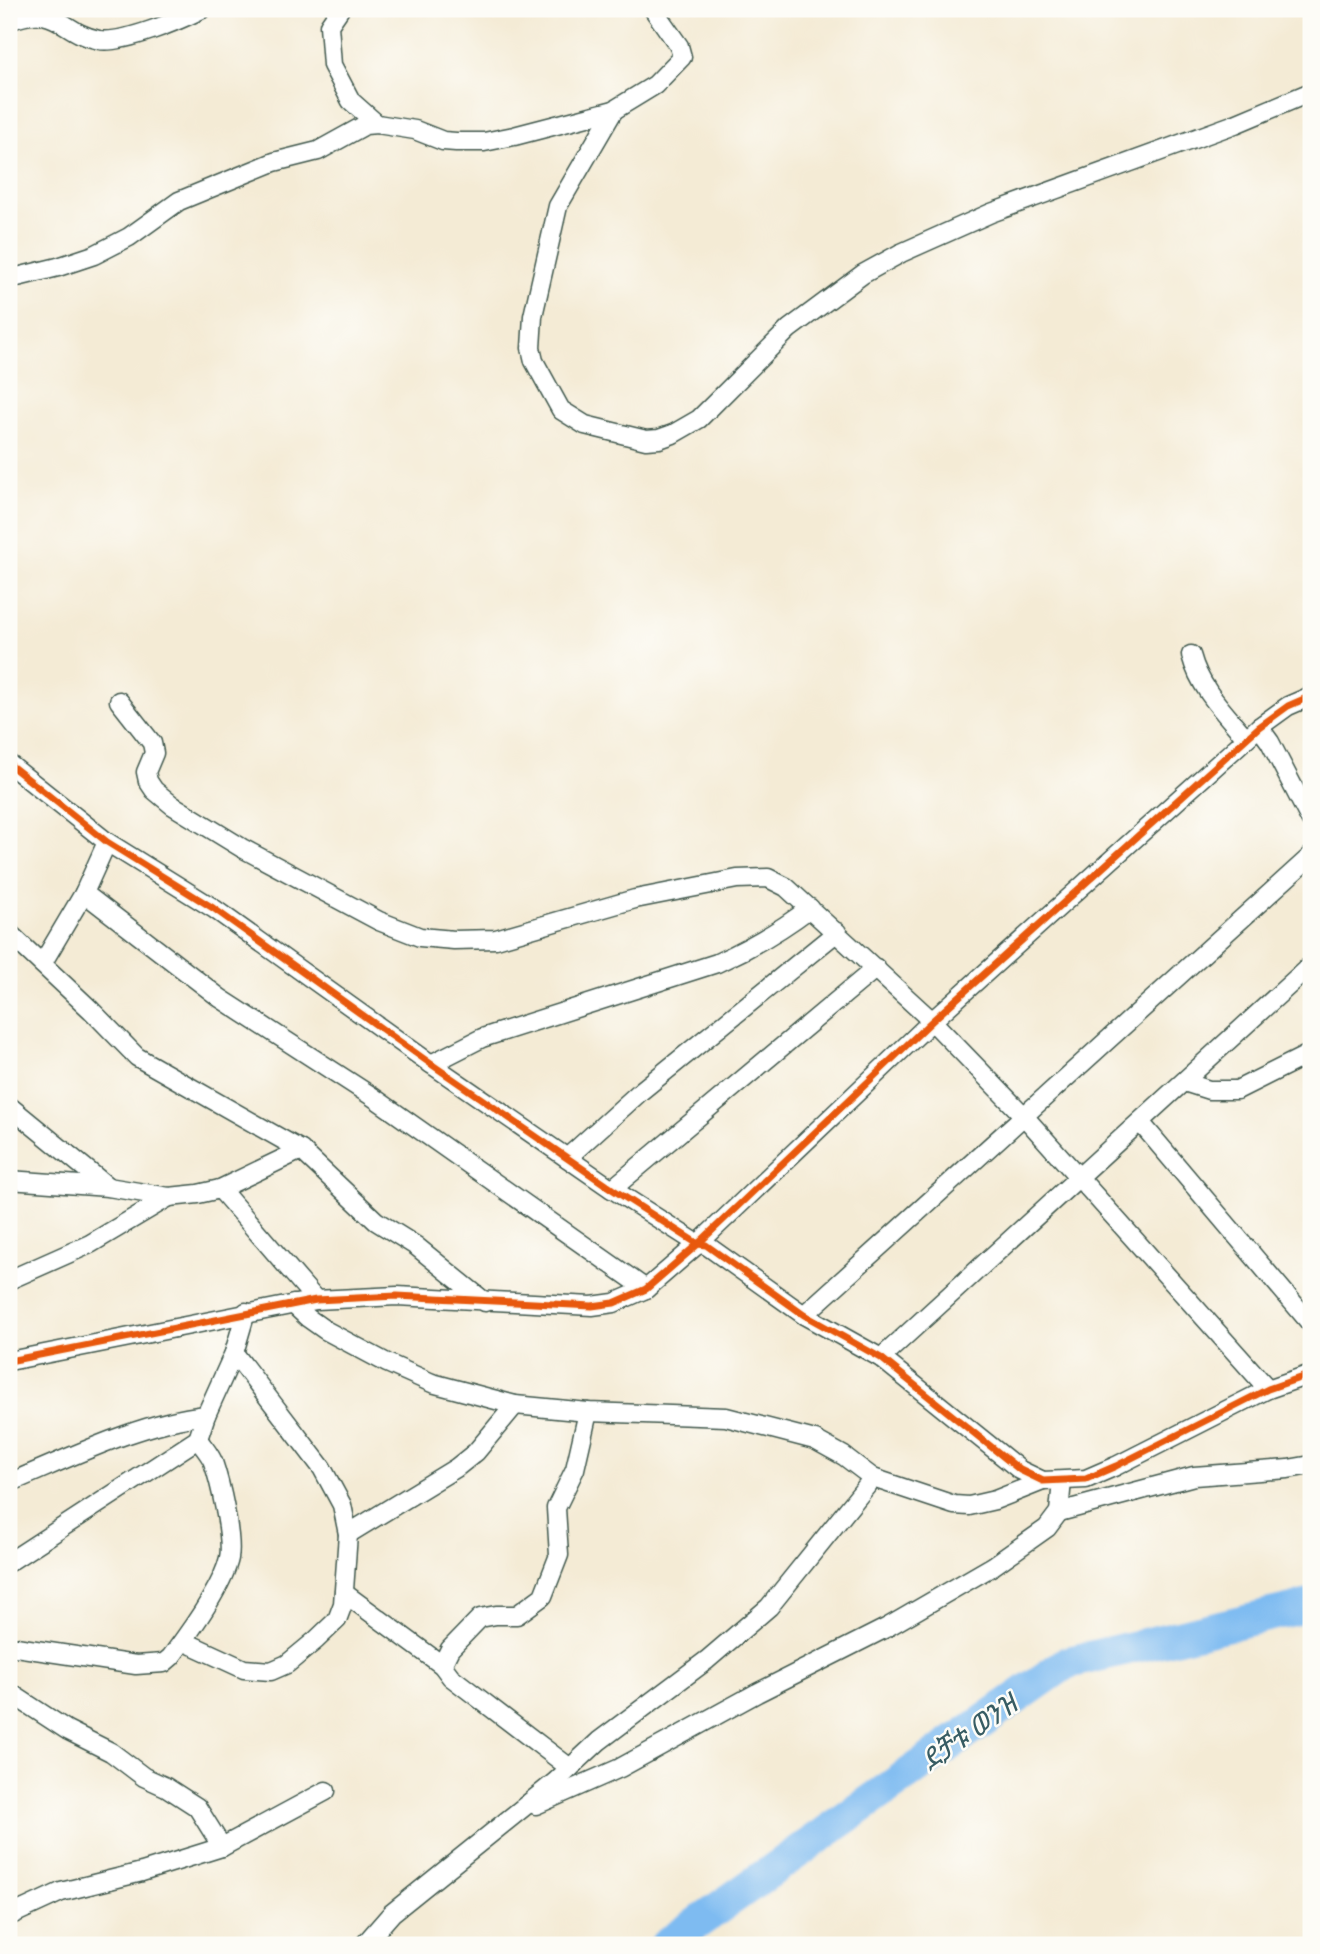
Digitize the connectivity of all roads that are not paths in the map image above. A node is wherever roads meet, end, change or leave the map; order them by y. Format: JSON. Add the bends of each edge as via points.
{"nodes":[{"id":1,"x":202,"y":9,"type":"edge"},
{"id":2,"x":340,"y":9,"type":"edge"},
{"id":3,"x":653,"y":9,"type":"edge"},
{"id":4,"x":9,"y":20,"type":"edge"},
{"id":5,"x":1311,"y":92,"type":"edge"},
{"id":6,"x":359,"y":109,"type":"junction"},
{"id":7,"x":614,"y":110,"type":"junction"},
{"id":8,"x":377,"y":124,"type":"junction"},
{"id":9,"x":352,"y":130,"type":"junction"},
{"id":10,"x":9,"y":279,"type":"edge"},
{"id":11,"x":1191,"y":655,"type":"dead end"},
{"id":12,"x":1311,"y":695,"type":"edge"},
{"id":13,"x":119,"y":701,"type":"dead end"},
{"id":14,"x":1253,"y":733,"type":"junction"},
{"id":15,"x":9,"y":764,"type":"edge"},
{"id":16,"x":1311,"y":821,"type":"edge"},
{"id":17,"x":107,"y":842,"type":"junction"},
{"id":18,"x":1311,"y":856,"type":"edge"},
{"id":19,"x":84,"y":893,"type":"junction"},
{"id":20,"x":810,"y":908,"type":"junction"},
{"id":21,"x":837,"y":932,"type":"junction"},
{"id":22,"x":9,"y":933,"type":"edge"},
{"id":23,"x":42,"y":964,"type":"junction"},
{"id":24,"x":1311,"y":965,"type":"edge"},
{"id":25,"x":876,"y":968,"type":"junction"},
{"id":26,"x":932,"y":1021,"type":"junction"},
{"id":27,"x":1311,"y":1053,"type":"edge"},
{"id":28,"x":431,"y":1064,"type":"junction"},
{"id":29,"x":1184,"y":1082,"type":"junction"},
{"id":30,"x":9,"y":1106,"type":"edge"},
{"id":31,"x":1023,"y":1115,"type":"junction"},
{"id":32,"x":1140,"y":1122,"type":"junction"},
{"id":33,"x":301,"y":1150,"type":"junction"},
{"id":34,"x":566,"y":1158,"type":"junction"},
{"id":35,"x":1079,"y":1176,"type":"junction"},
{"id":36,"x":9,"y":1180,"type":"edge"},
{"id":37,"x":108,"y":1187,"type":"junction"},
{"id":38,"x":220,"y":1189,"type":"junction"},
{"id":39,"x":612,"y":1189,"type":"junction"},
{"id":40,"x":169,"y":1197,"type":"junction"},
{"id":41,"x":698,"y":1244,"type":"junction"},
{"id":42,"x":9,"y":1280,"type":"edge"},
{"id":43,"x":646,"y":1289,"type":"junction"},
{"id":44,"x":316,"y":1300,"type":"junction"},
{"id":45,"x":485,"y":1302,"type":"junction"},
{"id":46,"x":293,"y":1304,"type":"junction"},
{"id":47,"x":246,"y":1312,"type":"junction"},
{"id":48,"x":804,"y":1315,"type":"junction"},
{"id":49,"x":1311,"y":1324,"type":"edge"},
{"id":50,"x":234,"y":1353,"type":"junction"},
{"id":51,"x":881,"y":1358,"type":"junction"},
{"id":52,"x":9,"y":1361,"type":"edge"},
{"id":53,"x":1311,"y":1374,"type":"edge"},
{"id":54,"x":1268,"y":1388,"type":"junction"},
{"id":55,"x":515,"y":1405,"type":"junction"},
{"id":56,"x":588,"y":1412,"type":"junction"},
{"id":57,"x":206,"y":1415,"type":"junction"},
{"id":58,"x":198,"y":1439,"type":"junction"},
{"id":59,"x":1311,"y":1465,"type":"edge"},
{"id":60,"x":873,"y":1478,"type":"junction"},
{"id":61,"x":1043,"y":1481,"type":"junction"},
{"id":62,"x":1062,"y":1481,"type":"junction"},
{"id":63,"x":9,"y":1483,"type":"edge"},
{"id":64,"x":1059,"y":1512,"type":"junction"},
{"id":65,"x":348,"y":1534,"type":"junction"},
{"id":66,"x":9,"y":1562,"type":"edge"},
{"id":67,"x":344,"y":1592,"type":"junction"},
{"id":68,"x":183,"y":1641,"type":"junction"},
{"id":69,"x":9,"y":1646,"type":"edge"},
{"id":70,"x":442,"y":1665,"type":"junction"},
{"id":71,"x":9,"y":1692,"type":"edge"},
{"id":72,"x":570,"y":1768,"type":"junction"},
{"id":73,"x":326,"y":1791,"type":"dead end"},
{"id":74,"x":515,"y":1815,"type":"junction"},
{"id":75,"x":222,"y":1847,"type":"junction"},
{"id":76,"x":9,"y":1916,"type":"edge"},
{"id":77,"x":364,"y":1945,"type":"edge"}],
"edges":[{"from":1,"to":4,"type":"street","via":[[116,40],[100,40],[38,13]]},
{"from":2,"to":6,"type":"street","via":[[329,25],[330,55],[345,91]]},
{"from":3,"to":7,"type":"street","via":[[682,57],[655,85]]},
{"from":5,"to":7,"type":"street","via":[[991,213],[901,253],[863,274],[789,329],[699,419],[673,434],[646,440],[585,425],[561,410],[531,348],[533,316],[558,206]]},
{"from":6,"to":8,"type":"street"},
{"from":6,"to":9,"type":"street"},
{"from":7,"to":8,"type":"street","via":[[484,142],[443,141],[415,130]]},
{"from":8,"to":9,"type":"street"},
{"from":9,"to":10,"type":"street","via":[[318,151],[274,162],[179,201],[129,237],[94,255]]},
{"from":11,"to":14,"type":"street","via":[[1209,696]]},
{"from":12,"to":14,"type":"street"},
{"from":13,"to":20,"type":"street","via":[[152,743],[148,781],[172,805],[344,903],[420,937],[496,939],[635,900],[754,877],[786,887]]},
{"from":14,"to":16,"type":"street","via":[[1270,742]]},
{"from":14,"to":26,"type":"street"},
{"from":15,"to":17,"type":"street"},
{"from":17,"to":19,"type":"street"},
{"from":17,"to":28,"type":"street","via":[[212,908]]},
{"from":18,"to":31,"type":"street"},
{"from":19,"to":23,"type":"street"},
{"from":19,"to":43,"type":"street","via":[[220,998],[373,1097]]},
{"from":20,"to":21,"type":"street"},
{"from":20,"to":28,"type":"street","via":[[752,947],[717,963],[482,1038]]},
{"from":21,"to":25,"type":"street"},
{"from":21,"to":34,"type":"street"},
{"from":22,"to":23,"type":"street"},
{"from":23,"to":33,"type":"street","via":[[137,1057]]},
{"from":24,"to":29,"type":"street"},
{"from":25,"to":26,"type":"street"},
{"from":25,"to":39,"type":"street"},
{"from":26,"to":31,"type":"street"},
{"from":26,"to":41,"type":"street"},
{"from":27,"to":29,"type":"street","via":[[1237,1090],[1209,1090]]},
{"from":28,"to":34,"type":"street"},
{"from":29,"to":32,"type":"street"},
{"from":30,"to":37,"type":"street"},
{"from":31,"to":35,"type":"street"},
{"from":31,"to":48,"type":"street"},
{"from":32,"to":35,"type":"street"},
{"from":32,"to":49,"type":"street"},
{"from":33,"to":38,"type":"street"},
{"from":33,"to":45,"type":"street","via":[[376,1221],[416,1246]]},
{"from":34,"to":39,"type":"street"},
{"from":35,"to":51,"type":"street"},
{"from":35,"to":54,"type":"street"},
{"from":36,"to":37,"type":"street"},
{"from":37,"to":40,"type":"street"},
{"from":38,"to":40,"type":"street"},
{"from":38,"to":44,"type":"street"},
{"from":39,"to":41,"type":"street"},
{"from":40,"to":42,"type":"street","via":[[90,1244]]},
{"from":41,"to":43,"type":"street"},
{"from":41,"to":48,"type":"street"},
{"from":43,"to":45,"type":"street","via":[[614,1303],[592,1306]]},
{"from":44,"to":45,"type":"street","via":[[397,1296]]},
{"from":44,"to":46,"type":"street"},
{"from":46,"to":47,"type":"street"},
{"from":46,"to":55,"type":"street","via":[[326,1330],[387,1363],[432,1382]]},
{"from":47,"to":50,"type":"street"},
{"from":47,"to":52,"type":"street"},
{"from":48,"to":51,"type":"street"},
{"from":50,"to":57,"type":"street"},
{"from":50,"to":65,"type":"street","via":[[321,1468],[342,1505]]},
{"from":51,"to":61,"type":"street","via":[[1020,1470]]},
{"from":53,"to":54,"type":"street"},
{"from":54,"to":62,"type":"street","via":[[1116,1466],[1086,1479]]},
{"from":55,"to":56,"type":"street"},
{"from":55,"to":65,"type":"street","via":[[476,1452],[456,1468]]},
{"from":56,"to":60,"type":"street","via":[[726,1418],[815,1440]]},
{"from":56,"to":70,"type":"street","via":[[575,1469],[556,1508],[559,1555],[543,1596],[517,1615],[480,1618],[450,1649]]},
{"from":57,"to":58,"type":"street"},
{"from":57,"to":63,"type":"street","via":[[141,1431]]},
{"from":58,"to":66,"type":"street"},
{"from":58,"to":68,"type":"street","via":[[212,1459],[219,1485],[229,1557]]},
{"from":59,"to":64,"type":"street","via":[[1194,1476]]},
{"from":60,"to":61,"type":"street","via":[[969,1506]]},
{"from":60,"to":72,"type":"street","via":[[769,1606]]},
{"from":61,"to":62,"type":"street"},
{"from":62,"to":64,"type":"street"},
{"from":64,"to":74,"type":"street","via":[[1047,1528],[993,1566],[886,1628],[620,1768]]},
{"from":65,"to":67,"type":"street"},
{"from":67,"to":68,"type":"street","via":[[337,1620],[287,1664],[271,1671],[244,1670]]},
{"from":67,"to":70,"type":"street"},
{"from":68,"to":69,"type":"street","via":[[172,1657],[156,1665]]},
{"from":70,"to":72,"type":"street","via":[[451,1677]]},
{"from":71,"to":75,"type":"street","via":[[197,1807]]},
{"from":72,"to":74,"type":"street"},
{"from":73,"to":75,"type":"street"},
{"from":74,"to":77,"type":"street","via":[[392,1913]]},
{"from":75,"to":76,"type":"street","via":[[61,1892]]}]}
